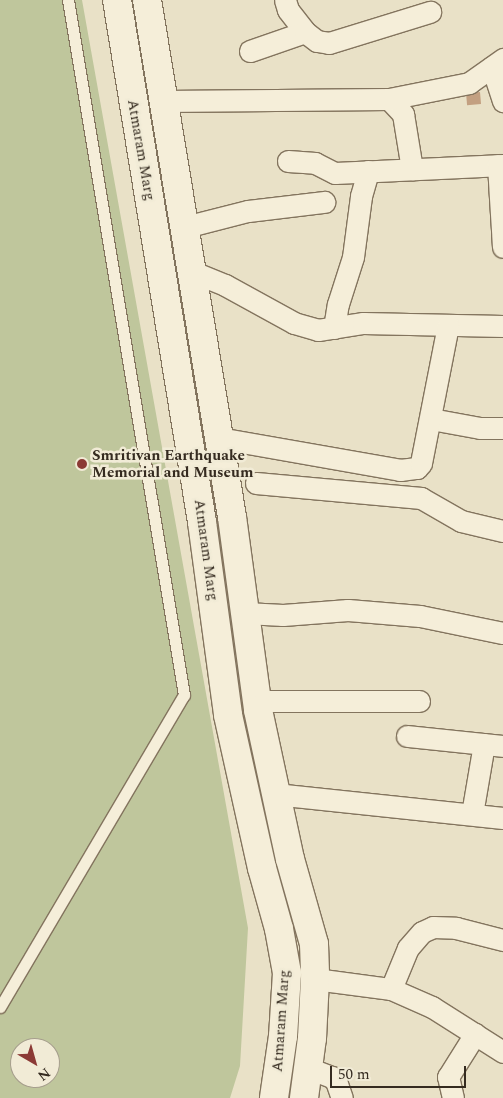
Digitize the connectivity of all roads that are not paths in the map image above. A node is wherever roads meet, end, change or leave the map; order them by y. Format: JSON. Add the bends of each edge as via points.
{"nodes":[{"id":1,"x":68,"y":0,"type":"edge"},
{"id":2,"x":117,"y":0,"type":"edge"},
{"id":3,"x":147,"y":0,"type":"edge"},
{"id":4,"x":285,"y":0,"type":"edge"},
{"id":5,"x":430,"y":12,"type":"dead end"},
{"id":6,"x":305,"y":32,"type":"junction"},
{"id":7,"x":250,"y":52,"type":"dead end"},
{"id":8,"x":498,"y":63,"type":"edge"},
{"id":9,"x":389,"y":99,"type":"junction"},
{"id":10,"x":162,"y":101,"type":"junction"},
{"id":11,"x":503,"y":101,"type":"edge"},
{"id":12,"x":288,"y":161,"type":"dead end"},
{"id":13,"x":501,"y":165,"type":"edge"},
{"id":14,"x":412,"y":169,"type":"junction"},
{"id":15,"x":368,"y":171,"type":"junction"},
{"id":16,"x":324,"y":202,"type":"dead end"},
{"id":17,"x":184,"y":227,"type":"junction"},
{"id":18,"x":503,"y":241,"type":"edge"},
{"id":19,"x":503,"y":247,"type":"edge"},
{"id":20,"x":193,"y":272,"type":"junction"},
{"id":21,"x":448,"y":326,"type":"junction"},
{"id":22,"x":503,"y":326,"type":"edge"},
{"id":23,"x":334,"y":328,"type":"junction"},
{"id":24,"x":431,"y":419,"type":"junction"},
{"id":25,"x":503,"y":428,"type":"edge"},
{"id":26,"x":219,"y":438,"type":"junction"},
{"id":27,"x":256,"y":483,"type":"dead end"},
{"id":28,"x":503,"y":531,"type":"edge"},
{"id":29,"x":245,"y":613,"type":"junction"},
{"id":30,"x":503,"y":633,"type":"edge"},
{"id":31,"x":257,"y":701,"type":"junction"},
{"id":32,"x":419,"y":701,"type":"dead end"},
{"id":33,"x":407,"y":736,"type":"dead end"},
{"id":34,"x":494,"y":745,"type":"edge"},
{"id":35,"x":275,"y":794,"type":"junction"},
{"id":36,"x":472,"y":814,"type":"junction"},
{"id":37,"x":503,"y":818,"type":"edge"},
{"id":38,"x":503,"y":940,"type":"edge"},
{"id":39,"x":316,"y":979,"type":"junction"},
{"id":40,"x":391,"y":989,"type":"junction"},
{"id":41,"x":0,"y":1007,"type":"edge"},
{"id":42,"x":475,"y":1034,"type":"junction"},
{"id":43,"x":503,"y":1052,"type":"edge"},
{"id":44,"x":308,"y":1068,"type":"junction"},
{"id":45,"x":274,"y":1098,"type":"edge"},
{"id":46,"x":304,"y":1098,"type":"edge"},
{"id":47,"x":342,"y":1098,"type":"edge"},
{"id":48,"x":453,"y":1098,"type":"edge"}],
"edges":[{"from":1,"to":41,"type":"lane","via":[[184,695]]},
{"from":2,"to":45,"type":"main road","name":"Atmaram Marg","via":[[201,512],[228,715],[287,973],[283,1036]]},
{"from":3,"to":10,"type":"main road","name":"Atmaram Marg"},
{"from":4,"to":6,"type":"street","via":[[288,10]]},
{"from":5,"to":6,"type":"street","via":[[328,43],[317,41]]},
{"from":6,"to":7,"type":"street"},
{"from":8,"to":9,"type":"street","via":[[469,83]]},
{"from":8,"to":11,"type":"street"},
{"from":9,"to":10,"type":"street"},
{"from":9,"to":14,"type":"street","via":[[403,114]]},
{"from":10,"to":17,"type":"main road","name":"Atmaram Marg"},
{"from":12,"to":15,"type":"street","via":[[315,163],[336,173]]},
{"from":13,"to":14,"type":"street"},
{"from":13,"to":18,"type":"street"},
{"from":14,"to":15,"type":"street"},
{"from":15,"to":23,"type":"street","via":[[361,196],[353,257]]},
{"from":16,"to":17,"type":"street","via":[[248,211]]},
{"from":17,"to":20,"type":"main road","name":"Atmaram Marg"},
{"from":18,"to":19,"type":"street"},
{"from":20,"to":23,"type":"street","via":[[225,285],[305,328]]},
{"from":20,"to":26,"type":"main road","name":"Atmaram Marg"},
{"from":21,"to":22,"type":"street"},
{"from":21,"to":23,"type":"street","via":[[398,322]]},
{"from":21,"to":24,"type":"street"},
{"from":24,"to":25,"type":"street","via":[[480,428]]},
{"from":24,"to":26,"type":"street","via":[[421,463],[408,471]]},
{"from":26,"to":29,"type":"main road","name":"Atmaram Marg"},
{"from":27,"to":28,"type":"street","via":[[421,498],[461,521]]},
{"from":29,"to":30,"type":"street","via":[[283,615],[348,610],[420,616]]},
{"from":29,"to":31,"type":"main road","name":"Atmaram Marg"},
{"from":31,"to":32,"type":"street"},
{"from":31,"to":35,"type":"main road","name":"Atmaram Marg"},
{"from":33,"to":34,"type":"street"},
{"from":34,"to":36,"type":"street"},
{"from":35,"to":36,"type":"street"},
{"from":35,"to":39,"type":"main road","name":"Atmaram Marg","via":[[314,944]]},
{"from":36,"to":37,"type":"street"},
{"from":38,"to":40,"type":"street","via":[[456,928],[433,928],[422,932],[408,948]]},
{"from":39,"to":40,"type":"street"},
{"from":39,"to":44,"type":"main road","name":"Atmaram Marg"},
{"from":40,"to":42,"type":"street","via":[[432,1007]]},
{"from":42,"to":43,"type":"street"},
{"from":42,"to":48,"type":"street","via":[[448,1077]]},
{"from":44,"to":46,"type":"main road","name":"Atmaram Marg"},
{"from":44,"to":47,"type":"street","via":[[332,1077]]}]}
